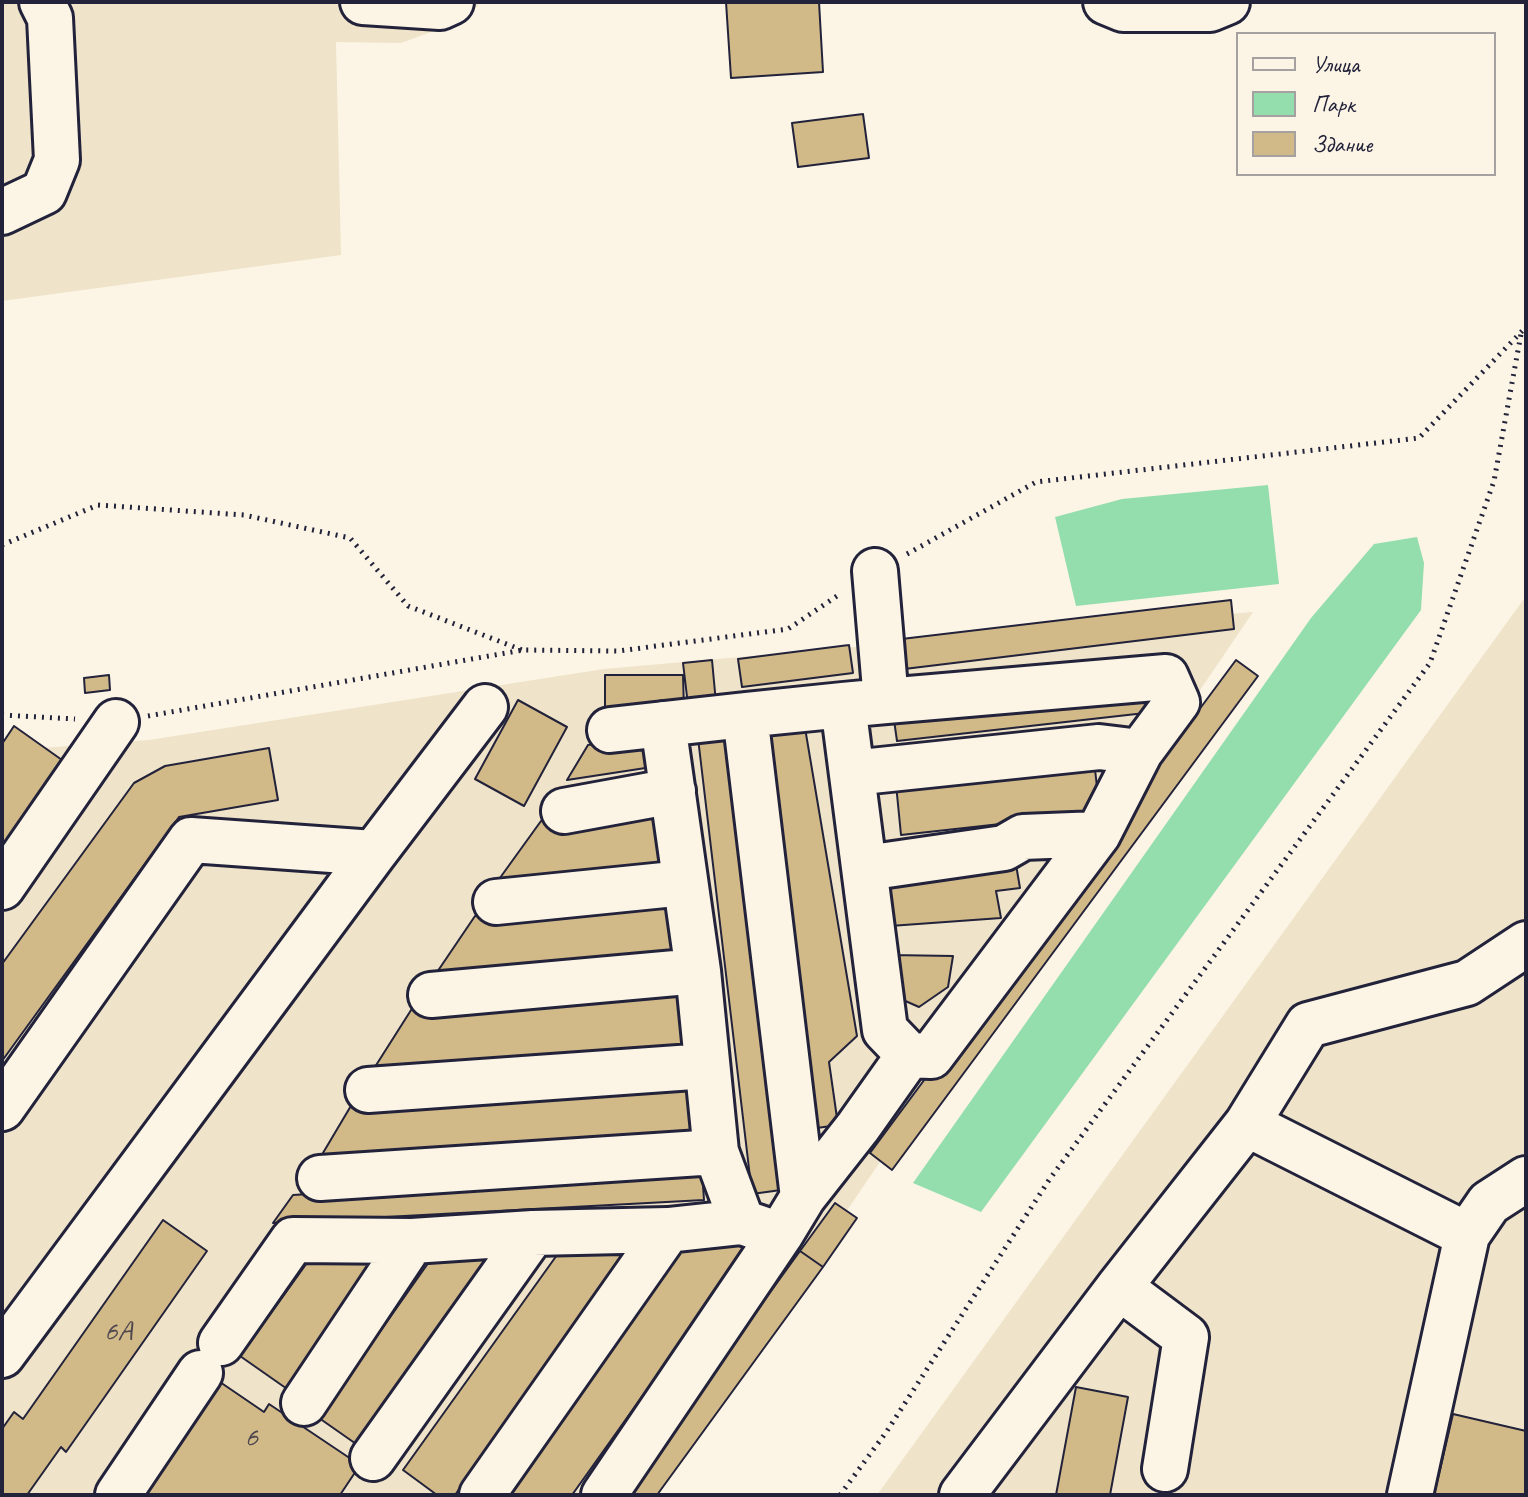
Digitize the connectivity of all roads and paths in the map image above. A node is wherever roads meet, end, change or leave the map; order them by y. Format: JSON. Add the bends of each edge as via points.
{"nodes":[{"id":1,"x":42,"y":2,"type":"edge"},
{"id":2,"x":451,"y":2,"type":"edge"},
{"id":3,"x":1106,"y":2,"type":"edge"},
{"id":4,"x":1227,"y":2,"type":"edge"},
{"id":5,"x":366,"y":3,"type":"edge"},
{"id":6,"x":2,"y":212,"type":"edge"},
{"id":7,"x":1526,"y":327,"type":"edge"},
{"id":8,"x":1521,"y":333,"type":"junction"},
{"id":9,"x":2,"y":545,"type":"edge"},
{"id":10,"x":875,"y":571,"type":"junction"},
{"id":11,"x":523,"y":650,"type":"junction"},
{"id":12,"x":886,"y":701,"type":"junction"},
{"id":13,"x":843,"y":705,"type":"junction"},
{"id":14,"x":485,"y":707,"type":"dead end"},
{"id":15,"x":2,"y":715,"type":"edge"},
{"id":16,"x":745,"y":715,"type":"junction"},
{"id":17,"x":116,"y":722,"type":"junction"},
{"id":18,"x":663,"y":724,"type":"junction"},
{"id":19,"x":610,"y":730,"type":"dead end"},
{"id":20,"x":1140,"y":752,"type":"junction"},
{"id":21,"x":852,"y":773,"type":"junction"},
{"id":22,"x":673,"y":791,"type":"junction"},
{"id":23,"x":564,"y":811,"type":"dead end"},
{"id":24,"x":1098,"y":834,"type":"junction"},
{"id":25,"x":374,"y":853,"type":"junction"},
{"id":26,"x":866,"y":868,"type":"junction"},
{"id":27,"x":684,"y":883,"type":"junction"},
{"id":28,"x":2,"y":887,"type":"edge"},
{"id":29,"x":496,"y":902,"type":"dead end"},
{"id":30,"x":1526,"y":944,"type":"edge"},
{"id":31,"x":698,"y":971,"type":"junction"},
{"id":32,"x":431,"y":995,"type":"dead end"},
{"id":33,"x":909,"y":1055,"type":"junction"},
{"id":34,"x":707,"y":1066,"type":"junction"},
{"id":35,"x":368,"y":1090,"type":"dead end"},
{"id":36,"x":2,"y":1108,"type":"edge"},
{"id":37,"x":1247,"y":1124,"type":"junction"},
{"id":38,"x":716,"y":1152,"type":"junction"},
{"id":39,"x":320,"y":1178,"type":"dead end"},
{"id":40,"x":1526,"y":1179,"type":"edge"},
{"id":41,"x":803,"y":1197,"type":"junction"},
{"id":42,"x":761,"y":1229,"type":"junction"},
{"id":43,"x":668,"y":1230,"type":"junction"},
{"id":44,"x":533,"y":1233,"type":"junction"},
{"id":45,"x":1467,"y":1235,"type":"junction"},
{"id":46,"x":412,"y":1241,"type":"junction"},
{"id":47,"x":1119,"y":1287,"type":"junction"},
{"id":48,"x":2,"y":1355,"type":"edge"},
{"id":49,"x":304,"y":1403,"type":"dead end"},
{"id":50,"x":373,"y":1458,"type":"dead end"},
{"id":51,"x":1165,"y":1469,"type":"dead end"},
{"id":52,"x":118,"y":1495,"type":"edge"},
{"id":53,"x":482,"y":1495,"type":"edge"},
{"id":54,"x":604,"y":1495,"type":"edge"},
{"id":55,"x":840,"y":1495,"type":"edge"},
{"id":56,"x":962,"y":1495,"type":"edge"},
{"id":57,"x":1410,"y":1495,"type":"edge"}],
"edges":[{"from":1,"to":6,"type":"lane","via":[[50,18],[57,160],[44,192]]},
{"from":2,"to":5,"type":"lane","via":[[440,7]]},
{"from":3,"to":4,"type":"lane","via":[[1123,9],[1210,9]]},
{"from":7,"to":8,"type":"path"},
{"from":8,"to":10,"type":"path","via":[[1419,438],[1036,482]]},
{"from":8,"to":55,"type":"path","via":[[1494,481],[1430,663],[1049,1180]]},
{"from":9,"to":11,"type":"path","via":[[98,505],[244,515],[350,538],[408,606]]},
{"from":10,"to":11,"type":"path","via":[[788,629],[618,651]]},
{"from":10,"to":12,"type":"lane"},
{"from":11,"to":17,"type":"path"},
{"from":12,"to":13,"type":"lane"},
{"from":12,"to":20,"type":"lane","via":[[1166,677],[1177,702]]},
{"from":13,"to":16,"type":"lane"},
{"from":13,"to":21,"type":"lane"},
{"from":14,"to":25,"type":"lane"},
{"from":15,"to":17,"type":"path"},
{"from":16,"to":18,"type":"lane"},
{"from":16,"to":41,"type":"lane"},
{"from":17,"to":28,"type":"lane"},
{"from":18,"to":19,"type":"lane"},
{"from":18,"to":22,"type":"lane"},
{"from":20,"to":21,"type":"lane","via":[[1099,747]]},
{"from":20,"to":24,"type":"lane"},
{"from":21,"to":26,"type":"lane"},
{"from":22,"to":23,"type":"lane"},
{"from":22,"to":27,"type":"lane"},
{"from":24,"to":26,"type":"lane","via":[[1023,837],[1004,848]]},
{"from":24,"to":33,"type":"lane","via":[[931,1056]]},
{"from":25,"to":36,"type":"lane","via":[[191,840]]},
{"from":25,"to":48,"type":"lane"},
{"from":26,"to":33,"type":"lane","via":[[885,1030]]},
{"from":27,"to":29,"type":"lane"},
{"from":27,"to":31,"type":"lane"},
{"from":30,"to":37,"type":"lane","via":[[1467,983],[1308,1025]]},
{"from":31,"to":32,"type":"lane"},
{"from":31,"to":34,"type":"lane"},
{"from":33,"to":41,"type":"lane"},
{"from":34,"to":35,"type":"lane"},
{"from":34,"to":38,"type":"lane"},
{"from":37,"to":45,"type":"lane"},
{"from":37,"to":47,"type":"lane"},
{"from":38,"to":39,"type":"lane"},
{"from":38,"to":42,"type":"lane"},
{"from":40,"to":45,"type":"lane","via":[[1489,1203]]},
{"from":41,"to":42,"type":"lane"},
{"from":42,"to":43,"type":"lane"},
{"from":42,"to":54,"type":"lane"},
{"from":43,"to":44,"type":"lane"},
{"from":43,"to":53,"type":"lane"},
{"from":44,"to":46,"type":"lane"},
{"from":44,"to":50,"type":"lane"},
{"from":45,"to":57,"type":"lane"},
{"from":46,"to":49,"type":"lane"},
{"from":46,"to":52,"type":"lane","via":[[293,1240]]},
{"from":47,"to":51,"type":"lane","via":[[1186,1337]]},
{"from":47,"to":56,"type":"lane"}]}
